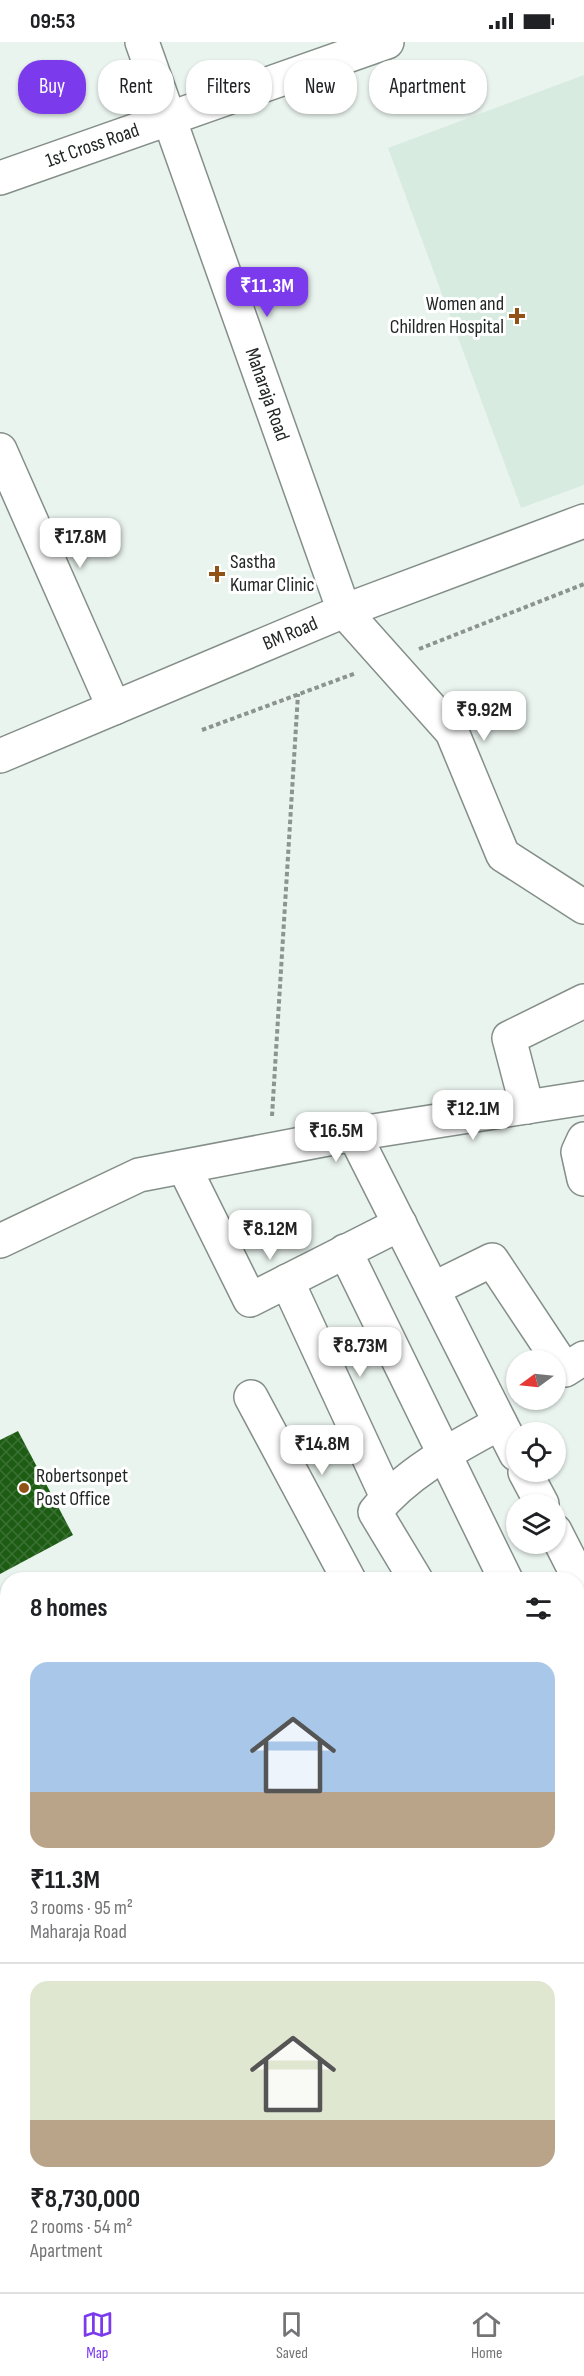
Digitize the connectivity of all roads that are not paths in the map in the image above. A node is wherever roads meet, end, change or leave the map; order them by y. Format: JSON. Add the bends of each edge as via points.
{"nodes":[{"id":1,"x":142,"y":42,"type":"edge"},
{"id":2,"x":387,"y":42,"type":"edge"},
{"id":3,"x":169,"y":118,"type":"junction"},
{"id":4,"x":0,"y":178,"type":"edge"},
{"id":5,"x":0,"y":450,"type":"edge"},
{"id":6,"x":584,"y":521,"type":"edge"},
{"id":7,"x":345,"y":611,"type":"junction"},
{"id":8,"x":114,"y":708,"type":"junction"},
{"id":9,"x":0,"y":756,"type":"edge"},
{"id":10,"x":584,"y":907,"type":"edge"},
{"id":11,"x":584,"y":1001,"type":"edge"},
{"id":12,"x":584,"y":1098,"type":"edge"},
{"id":13,"x":527,"y":1107,"type":"junction"},
{"id":14,"x":354,"y":1134,"type":"junction"},
{"id":15,"x":584,"y":1139,"type":"edge"},
{"id":16,"x":184,"y":1167,"type":"junction"},
{"id":17,"x":584,"y":1179,"type":"edge"},
{"id":18,"x":400,"y":1224,"type":"junction"},
{"id":19,"x":0,"y":1241,"type":"edge"},
{"id":20,"x":345,"y":1251,"type":"junction"},
{"id":21,"x":287,"y":1281,"type":"junction"},
{"id":22,"x":433,"y":1289,"type":"junction"},
{"id":23,"x":584,"y":1358,"type":"edge"},
{"id":24,"x":251,"y":1397,"type":"dead end"},
{"id":25,"x":500,"y":1423,"type":"junction"},
{"id":26,"x":506,"y":1435,"type":"edge"},
{"id":27,"x":444,"y":1454,"type":"junction"},
{"id":28,"x":387,"y":1497,"type":"junction"},
{"id":29,"x":566,"y":1553,"type":"edge"},
{"id":30,"x":345,"y":1572,"type":"edge"},
{"id":31,"x":411,"y":1572,"type":"edge"},
{"id":32,"x":502,"y":1572,"type":"edge"},
{"id":33,"x":576,"y":1572,"type":"edge"}],
"edges":[{"from":1,"to":3,"type":"street","name":"Maharaja Road"},
{"from":2,"to":3,"type":"street","name":"1st Cross Road"},
{"from":3,"to":4,"type":"street","name":"1st Cross Road"},
{"from":3,"to":7,"type":"street","name":"Maharaja Road"},
{"from":5,"to":8,"type":"street"},
{"from":6,"to":7,"type":"street","name":"BM Road"},
{"from":7,"to":8,"type":"street","name":"BM Road"},
{"from":7,"to":10,"type":"street","via":[[452,732],[503,855]]},
{"from":8,"to":9,"type":"street","name":"BM Road"},
{"from":11,"to":13,"type":"street","via":[[509,1038]]},
{"from":12,"to":13,"type":"street"},
{"from":13,"to":14,"type":"street"},
{"from":14,"to":16,"type":"street"},
{"from":14,"to":18,"type":"street"},
{"from":15,"to":17,"type":"street","via":[[578,1152]]},
{"from":16,"to":19,"type":"street","via":[[139,1175]]},
{"from":16,"to":21,"type":"street","via":[[250,1300]]},
{"from":18,"to":20,"type":"street"},
{"from":18,"to":22,"type":"street"},
{"from":20,"to":21,"type":"street"},
{"from":20,"to":27,"type":"street"},
{"from":21,"to":28,"type":"street"},
{"from":22,"to":23,"type":"street","via":[[492,1260],[565,1370]]},
{"from":22,"to":25,"type":"street"},
{"from":24,"to":30,"type":"street"},
{"from":25,"to":26,"type":"street"},
{"from":25,"to":27,"type":"street"},
{"from":27,"to":28,"type":"street"},
{"from":27,"to":32,"type":"street"},
{"from":28,"to":31,"type":"street","via":[[375,1512]]},
{"from":29,"to":33,"type":"street"}]}
